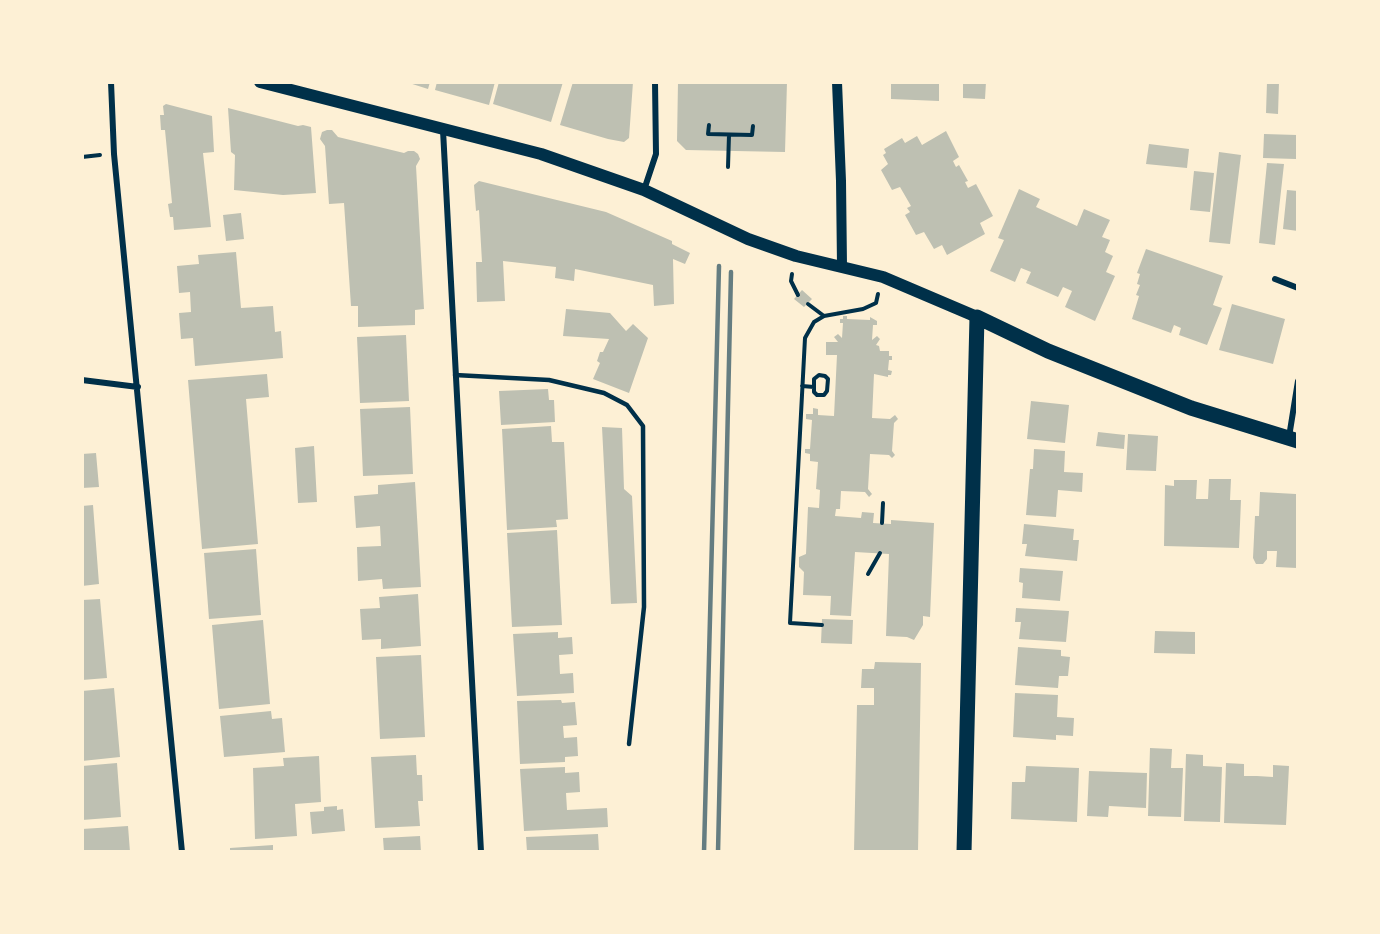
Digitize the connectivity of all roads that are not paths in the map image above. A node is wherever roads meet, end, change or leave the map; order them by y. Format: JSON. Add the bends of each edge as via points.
{"nodes":[{"id":1,"x":111,"y":82,"type":"edge"},
{"id":2,"x":260,"y":82,"type":"edge"},
{"id":3,"x":655,"y":82,"type":"edge"},
{"id":4,"x":837,"y":82,"type":"edge"},
{"id":5,"x":443,"y":129,"type":"junction"},
{"id":6,"x":644,"y":190,"type":"junction"},
{"id":7,"x":842,"y":266,"type":"junction"},
{"id":8,"x":1275,"y":279,"type":"dead end"},
{"id":9,"x":1298,"y":288,"type":"edge"},
{"id":10,"x":977,"y":317,"type":"junction"},
{"id":11,"x":455,"y":375,"type":"junction"},
{"id":12,"x":82,"y":380,"type":"edge"},
{"id":13,"x":1298,"y":381,"type":"edge"},
{"id":14,"x":138,"y":387,"type":"junction"},
{"id":15,"x":1293,"y":440,"type":"edge"},
{"id":16,"x":629,"y":744,"type":"dead end"},
{"id":17,"x":182,"y":852,"type":"edge"},
{"id":18,"x":480,"y":852,"type":"edge"},
{"id":19,"x":964,"y":852,"type":"edge"}],
"edges":[{"from":1,"to":14,"type":"street","via":[[114,154]]},
{"from":2,"to":5,"type":"main road"},
{"from":3,"to":6,"type":"street","via":[[656,154]]},
{"from":4,"to":7,"type":"street"},
{"from":5,"to":6,"type":"main road","via":[[541,154]]},
{"from":5,"to":11,"type":"street"},
{"from":6,"to":7,"type":"main road","via":[[748,239],[796,256]]},
{"from":7,"to":10,"type":"main road","via":[[883,277]]},
{"from":8,"to":9,"type":"street"},
{"from":10,"to":15,"type":"main road","via":[[1048,351],[1191,408]]},
{"from":10,"to":19,"type":"main road"},
{"from":11,"to":16,"type":"lane","via":[[549,380],[604,393],[627,405],[643,426],[644,607]]},
{"from":11,"to":18,"type":"street"},
{"from":12,"to":14,"type":"street"},
{"from":13,"to":15,"type":"street"},
{"from":14,"to":17,"type":"street"}]}
